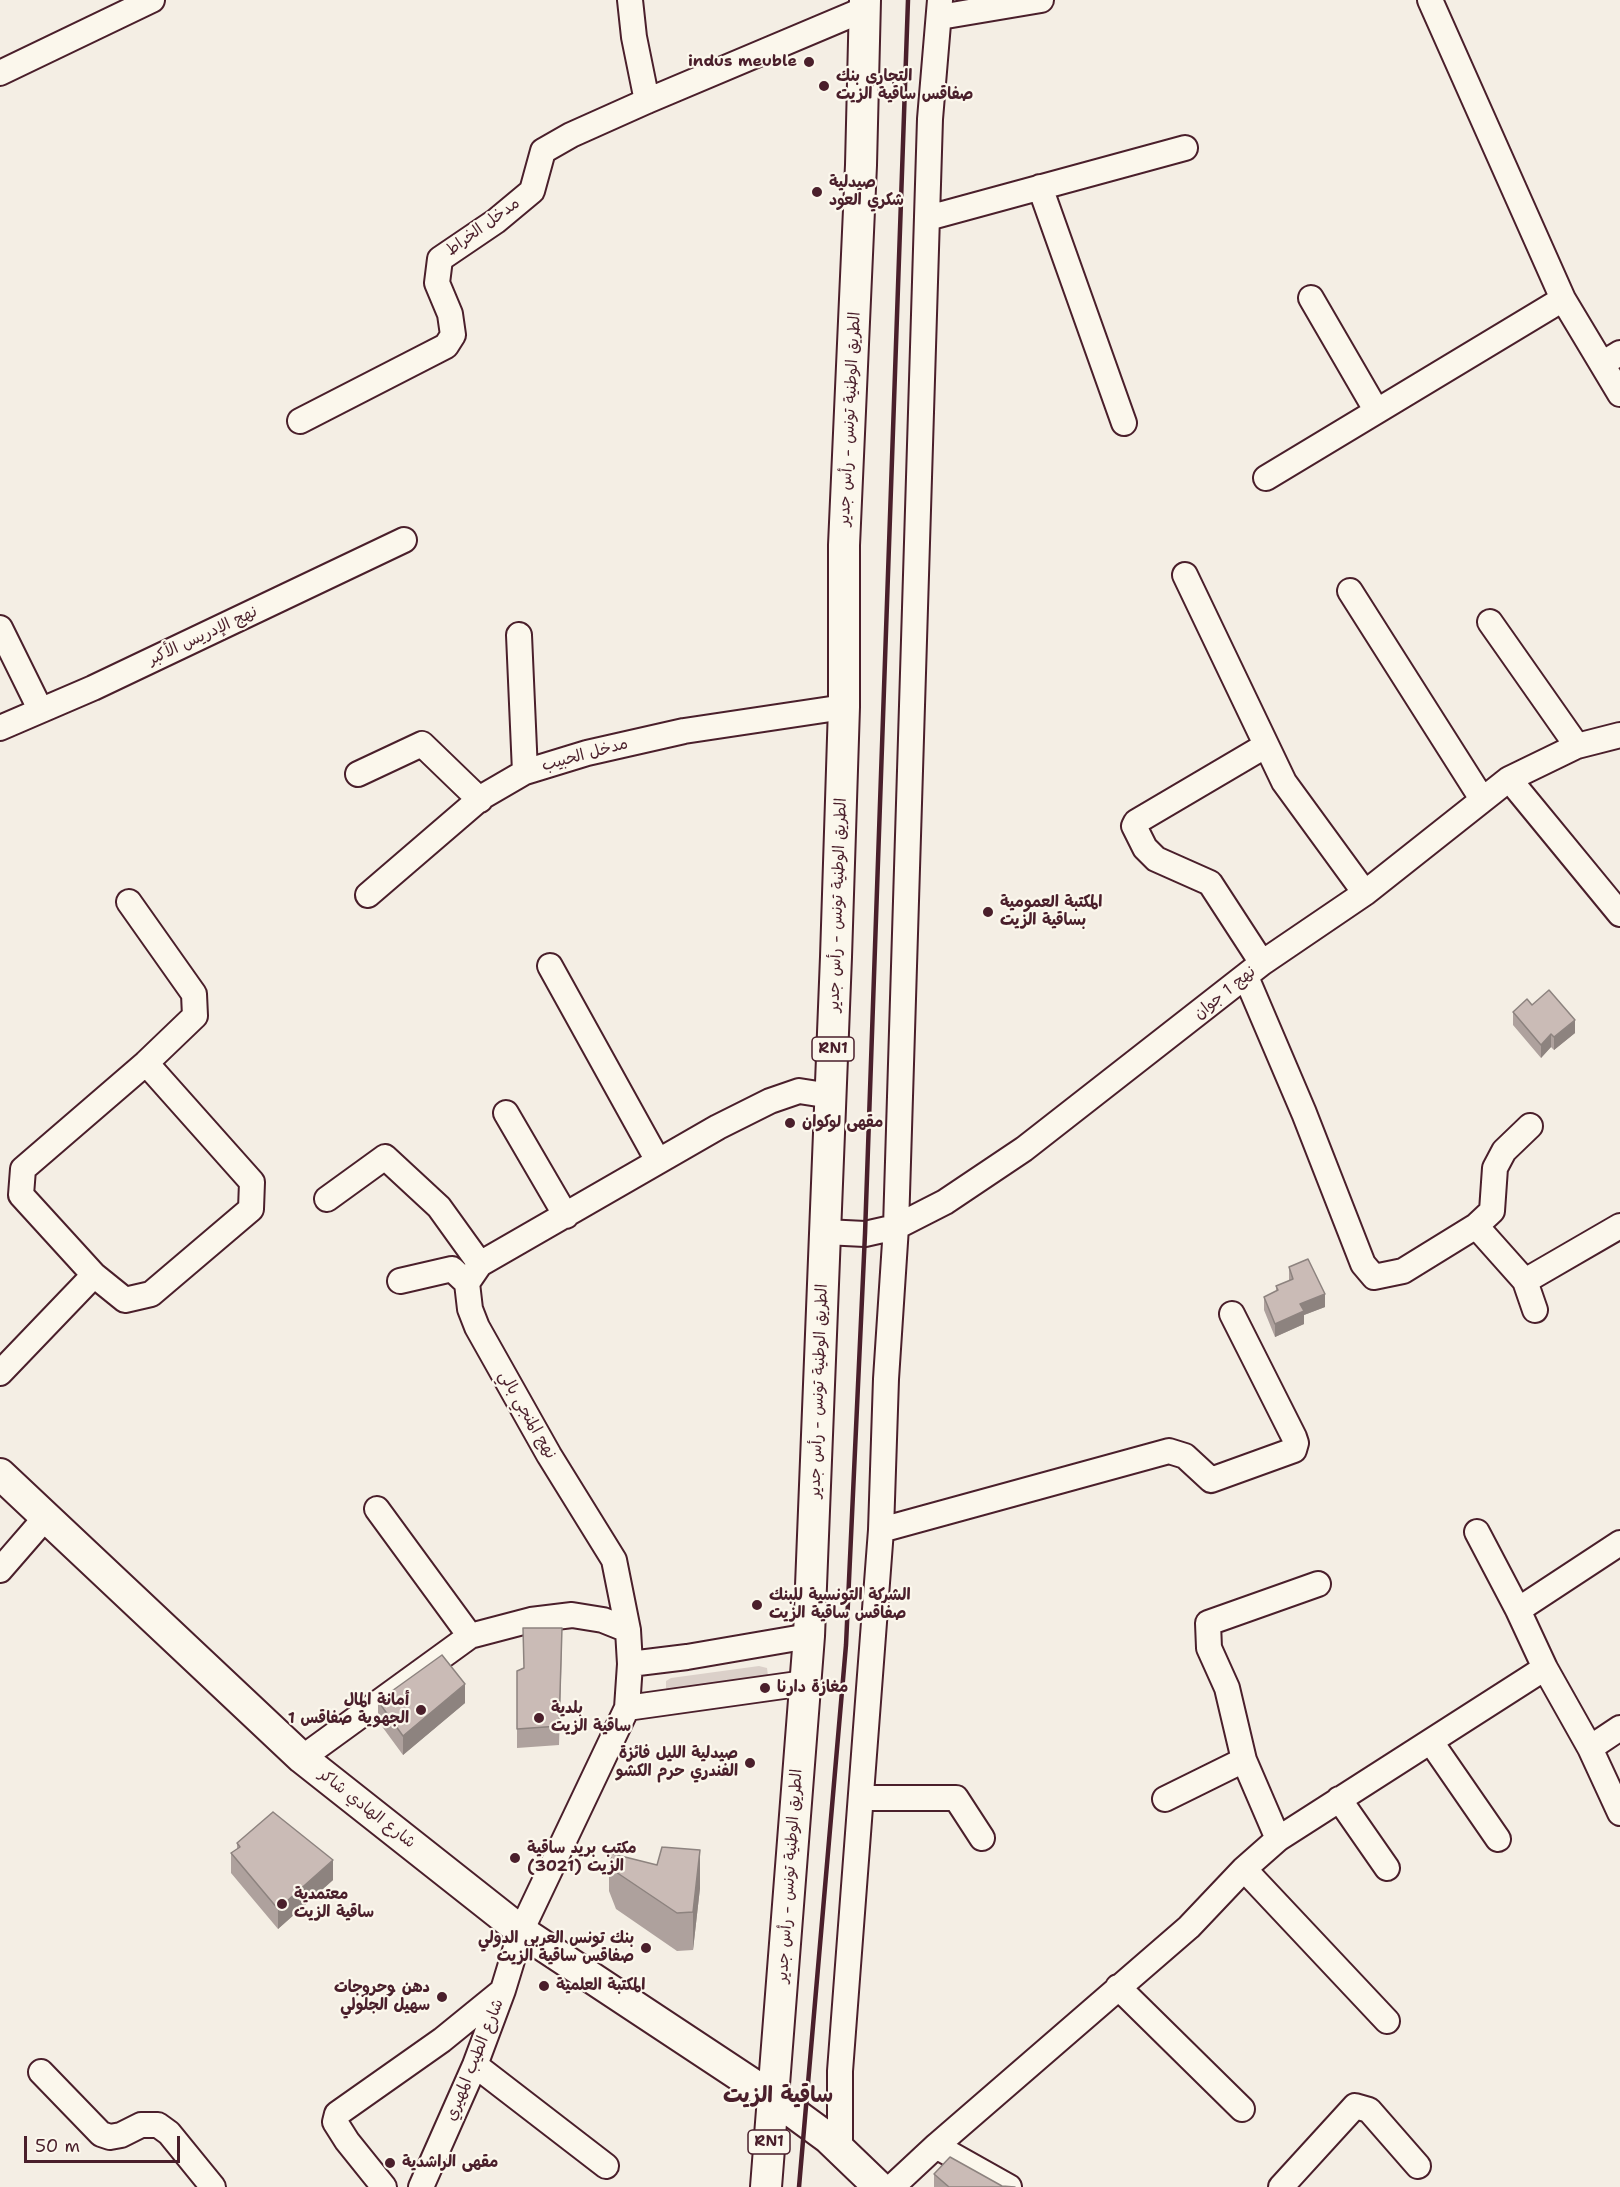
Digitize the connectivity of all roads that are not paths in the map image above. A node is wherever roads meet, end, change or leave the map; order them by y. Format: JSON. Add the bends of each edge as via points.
{"nodes":[{"id":1,"x":152,"y":0,"type":"edge"},
{"id":2,"x":630,"y":0,"type":"edge"},
{"id":3,"x":1041,"y":0,"type":"edge"},
{"id":4,"x":1430,"y":0,"type":"edge"},
{"id":5,"x":865,"y":5,"type":"edge"},
{"id":6,"x":940,"y":8,"type":"edge"},
{"id":7,"x":0,"y":74,"type":"edge"},
{"id":8,"x":647,"y":101,"type":"junction"},
{"id":9,"x":1185,"y":148,"type":"dead end"},
{"id":10,"x":1040,"y":187,"type":"junction"},
{"id":11,"x":928,"y":218,"type":"junction"},
{"id":12,"x":1311,"y":298,"type":"dead end"},
{"id":13,"x":1563,"y":299,"type":"junction"},
{"id":14,"x":1611,"y":358,"type":"edge"},
{"id":15,"x":1620,"y":394,"type":"edge"},
{"id":16,"x":1376,"y":410,"type":"junction"},
{"id":17,"x":300,"y":421,"type":"dead end"},
{"id":18,"x":1125,"y":423,"type":"dead end"},
{"id":19,"x":1266,"y":478,"type":"dead end"},
{"id":20,"x":404,"y":540,"type":"dead end"},
{"id":21,"x":1185,"y":575,"type":"dead end"},
{"id":22,"x":1350,"y":591,"type":"dead end"},
{"id":23,"x":1490,"y":622,"type":"dead end"},
{"id":24,"x":0,"y":628,"type":"edge"},
{"id":25,"x":519,"y":635,"type":"dead end"},
{"id":26,"x":844,"y":707,"type":"junction"},
{"id":27,"x":40,"y":709,"type":"junction"},
{"id":28,"x":0,"y":728,"type":"edge"},
{"id":29,"x":1620,"y":735,"type":"edge"},
{"id":30,"x":1265,"y":746,"type":"junction"},
{"id":31,"x":1577,"y":746,"type":"junction"},
{"id":32,"x":525,"y":772,"type":"junction"},
{"id":33,"x":358,"y":774,"type":"dead end"},
{"id":34,"x":1509,"y":780,"type":"junction"},
{"id":35,"x":1482,"y":799,"type":"junction"},
{"id":36,"x":480,"y":800,"type":"junction"},
{"id":37,"x":1365,"y":893,"type":"junction"},
{"id":38,"x":368,"y":895,"type":"dead end"},
{"id":39,"x":129,"y":902,"type":"dead end"},
{"id":40,"x":1620,"y":914,"type":"edge"},
{"id":41,"x":550,"y":966,"type":"dead end"},
{"id":42,"x":1254,"y":970,"type":"junction"},
{"id":43,"x":146,"y":1063,"type":"junction"},
{"id":44,"x":831,"y":1096,"type":"junction"},
{"id":45,"x":506,"y":1113,"type":"dead end"},
{"id":46,"x":1530,"y":1126,"type":"dead end"},
{"id":47,"x":658,"y":1161,"type":"junction"},
{"id":48,"x":327,"y":1199,"type":"dead end"},
{"id":49,"x":566,"y":1216,"type":"junction"},
{"id":50,"x":1476,"y":1226,"type":"junction"},
{"id":51,"x":1620,"y":1226,"type":"edge"},
{"id":52,"x":896,"y":1227,"type":"junction"},
{"id":53,"x":825,"y":1232,"type":"junction"},
{"id":54,"x":474,"y":1274,"type":"junction"},
{"id":55,"x":94,"y":1275,"type":"junction"},
{"id":56,"x":400,"y":1281,"type":"dead end"},
{"id":57,"x":1525,"y":1281,"type":"junction"},
{"id":58,"x":1535,"y":1310,"type":"dead end"},
{"id":59,"x":1232,"y":1314,"type":"dead end"},
{"id":60,"x":0,"y":1373,"type":"edge"},
{"id":61,"x":0,"y":1474,"type":"edge"},
{"id":62,"x":376,"y":1509,"type":"dead end"},
{"id":63,"x":46,"y":1517,"type":"junction"},
{"id":64,"x":881,"y":1530,"type":"junction"},
{"id":65,"x":1477,"y":1532,"type":"dead end"},
{"id":66,"x":1620,"y":1543,"type":"edge"},
{"id":67,"x":0,"y":1570,"type":"edge"},
{"id":68,"x":1318,"y":1584,"type":"dead end"},
{"id":69,"x":1518,"y":1610,"type":"junction"},
{"id":70,"x":628,"y":1630,"type":"junction"},
{"id":71,"x":470,"y":1636,"type":"junction"},
{"id":72,"x":809,"y":1636,"type":"junction"},
{"id":73,"x":630,"y":1664,"type":"junction"},
{"id":74,"x":1545,"y":1668,"type":"junction"},
{"id":75,"x":805,"y":1683,"type":"junction"},
{"id":76,"x":627,"y":1708,"type":"junction"},
{"id":77,"x":1620,"y":1728,"type":"edge"},
{"id":78,"x":1431,"y":1742,"type":"junction"},
{"id":79,"x":1590,"y":1748,"type":"junction"},
{"id":80,"x":302,"y":1758,"type":"junction"},
{"id":81,"x":1244,"y":1760,"type":"junction"},
{"id":82,"x":861,"y":1798,"type":"junction"},
{"id":83,"x":1165,"y":1799,"type":"dead end"},
{"id":84,"x":1339,"y":1799,"type":"junction"},
{"id":85,"x":1620,"y":1813,"type":"edge"},
{"id":86,"x":982,"y":1838,"type":"dead end"},
{"id":87,"x":1278,"y":1839,"type":"junction"},
{"id":88,"x":1498,"y":1839,"type":"dead end"},
{"id":89,"x":1387,"y":1868,"type":"dead end"},
{"id":90,"x":1244,"y":1869,"type":"junction"},
{"id":91,"x":521,"y":1931,"type":"junction"},
{"id":92,"x":1118,"y":1987,"type":"junction"},
{"id":93,"x":503,"y":1990,"type":"junction"},
{"id":94,"x":1387,"y":2021,"type":"dead end"},
{"id":95,"x":475,"y":2065,"type":"junction"},
{"id":96,"x":41,"y":2072,"type":"dead end"},
{"id":97,"x":772,"y":2097,"type":"junction"},
{"id":98,"x":1242,"y":2109,"type":"dead end"},
{"id":99,"x":936,"y":2146,"type":"junction"},
{"id":100,"x":840,"y":2150,"type":"junction"},
{"id":101,"x":606,"y":2166,"type":"dead end"},
{"id":102,"x":1418,"y":2166,"type":"dead end"},
{"id":103,"x":213,"y":2187,"type":"edge"},
{"id":104,"x":384,"y":2187,"type":"edge"},
{"id":105,"x":421,"y":2187,"type":"edge"},
{"id":106,"x":765,"y":2187,"type":"edge"},
{"id":107,"x":879,"y":2187,"type":"edge"},
{"id":108,"x":892,"y":2187,"type":"edge"},
{"id":109,"x":1009,"y":2187,"type":"edge"},
{"id":110,"x":1281,"y":2187,"type":"edge"}],
"edges":[{"from":1,"to":7,"type":"street"},
{"from":2,"to":8,"type":"street"},
{"from":3,"to":6,"type":"street"},
{"from":4,"to":13,"type":"street"},
{"from":5,"to":8,"type":"street","name":"مدخل الخراط"},
{"from":5,"to":26,"type":"main road","name":"الطريق الوطنية تونس - رأس جدير","number":"RN1","via":[[844,545]]},
{"from":6,"to":11,"type":"street","via":[[930,119]]},
{"from":8,"to":17,"type":"street","name":"مدخل الخراط","via":[[543,151],[531,191],[440,259],[438,283],[453,335],[446,346]]},
{"from":9,"to":10,"type":"street"},
{"from":10,"to":11,"type":"street"},
{"from":10,"to":18,"type":"street"},
{"from":11,"to":52,"type":"street"},
{"from":12,"to":16,"type":"street"},
{"from":13,"to":14,"type":"street"},
{"from":13,"to":16,"type":"street"},
{"from":14,"to":15,"type":"street"},
{"from":16,"to":19,"type":"street"},
{"from":20,"to":27,"type":"street","name":"نهج الإدريس الأكبر","via":[[93,688]]},
{"from":21,"to":30,"type":"street"},
{"from":22,"to":35,"type":"street"},
{"from":23,"to":31,"type":"street"},
{"from":24,"to":27,"type":"street"},
{"from":25,"to":32,"type":"street"},
{"from":26,"to":32,"type":"street","name":"مدخل الحبيب","via":[[684,731],[586,753]]},
{"from":26,"to":44,"type":"main road","name":"الطريق الوطنية تونس - رأس جدير","number":"RN1"},
{"from":27,"to":28,"type":"street","name":"نهج الإدريس الأكبر"},
{"from":29,"to":31,"type":"street","name":"نهج 1 جوان"},
{"from":30,"to":37,"type":"street","via":[[1284,782]]},
{"from":30,"to":42,"type":"street","via":[[1134,826],[1145,848],[1156,859],[1210,884]]},
{"from":31,"to":34,"type":"street","name":"نهج 1 جوان"},
{"from":32,"to":36,"type":"street","name":"مدخل الحبيب"},
{"from":33,"to":36,"type":"street","via":[[422,744]]},
{"from":34,"to":35,"type":"street","name":"نهج 1 جوان"},
{"from":34,"to":40,"type":"street"},
{"from":35,"to":37,"type":"street","name":"نهج 1 جوان"},
{"from":36,"to":38,"type":"street","name":"مدخل الحبيب"},
{"from":37,"to":42,"type":"street","name":"نهج 1 جوان"},
{"from":39,"to":43,"type":"street","via":[[194,994],[195,1016]]},
{"from":41,"to":47,"type":"street"},
{"from":42,"to":50,"type":"street","via":[[1363,1264],[1374,1277],[1403,1271]]},
{"from":42,"to":52,"type":"street","name":"نهج 1 جوان","via":[[1024,1149],[945,1202]]},
{"from":43,"to":55,"type":"street","via":[[23,1169],[21,1195]]},
{"from":43,"to":55,"type":"street","via":[[252,1182],[251,1209],[151,1294],[125,1300]]},
{"from":44,"to":47,"type":"street","via":[[799,1091],[784,1096]]},
{"from":44,"to":53,"type":"main road","name":"الطريق الوطنية تونس - رأس جدير","number":"RN1"},
{"from":45,"to":49,"type":"street"},
{"from":46,"to":50,"type":"street","via":[[1504,1151],[1495,1168],[1492,1211]]},
{"from":47,"to":49,"type":"street"},
{"from":48,"to":54,"type":"street","via":[[385,1157],[439,1207]]},
{"from":49,"to":54,"type":"street"},
{"from":50,"to":57,"type":"street"},
{"from":51,"to":57,"type":"street"},
{"from":52,"to":53,"type":"street","name":"نهج 1 جوان","via":[[866,1234]]},
{"from":52,"to":64,"type":"street"},
{"from":53,"to":72,"type":"main road","name":"الطريق الوطنية تونس - رأس جدير","number":"RN1"},
{"from":54,"to":56,"type":"street","via":[[452,1269]]},
{"from":54,"to":70,"type":"street","name":"نهج المنجي بالي","via":[[470,1310],[477,1327],[614,1560]]},
{"from":55,"to":60,"type":"street"},
{"from":57,"to":58,"type":"street"},
{"from":59,"to":64,"type":"street","via":[[1294,1437],[1294,1450],[1211,1480],[1185,1456],[1169,1451]]},
{"from":61,"to":63,"type":"main road","name":"شارع الهادي شاكر"},
{"from":62,"to":71,"type":"street"},
{"from":63,"to":67,"type":"street"},
{"from":63,"to":80,"type":"main road","name":"شارع الهادي شاكر"},
{"from":64,"to":82,"type":"street"},
{"from":65,"to":69,"type":"street"},
{"from":66,"to":69,"type":"street"},
{"from":68,"to":81,"type":"street","via":[[1208,1623],[1209,1648],[1227,1688]]},
{"from":69,"to":74,"type":"street"},
{"from":70,"to":71,"type":"street","via":[[603,1620],[572,1615],[531,1620]]},
{"from":70,"to":73,"type":"street","name":"نهج المنجي بالي"},
{"from":71,"to":80,"type":"street"},
{"from":72,"to":73,"type":"street"},
{"from":72,"to":75,"type":"main road","name":"الطريق الوطنية تونس - رأس جدير","number":"RN1"},
{"from":73,"to":76,"type":"street","name":"نهج المنجي بالي"},
{"from":74,"to":78,"type":"street"},
{"from":74,"to":79,"type":"street"},
{"from":75,"to":76,"type":"street"},
{"from":75,"to":97,"type":"main road","name":"الطريق الوطنية تونس - رأس جدير","number":"RN1"},
{"from":76,"to":91,"type":"street","name":"نهج المنجي بالي"},
{"from":77,"to":79,"type":"street"},
{"from":78,"to":84,"type":"street"},
{"from":78,"to":88,"type":"street"},
{"from":79,"to":85,"type":"street"},
{"from":80,"to":91,"type":"main road","name":"شارع الهادي شاكر"},
{"from":81,"to":83,"type":"street"},
{"from":81,"to":87,"type":"street"},
{"from":82,"to":86,"type":"street","via":[[956,1798]]},
{"from":82,"to":100,"type":"street","via":[[840,2071]]},
{"from":84,"to":87,"type":"street"},
{"from":84,"to":89,"type":"street"},
{"from":87,"to":90,"type":"street"},
{"from":90,"to":92,"type":"street","via":[[1189,1928]]},
{"from":90,"to":94,"type":"street"},
{"from":91,"to":93,"type":"street","name":"شارع الطيب المهيري"},
{"from":91,"to":97,"type":"main road","name":"شارع الهادي شاكر"},
{"from":92,"to":98,"type":"street"},
{"from":92,"to":99,"type":"street"},
{"from":93,"to":95,"type":"street","name":"شارع الطيب المهيري"},
{"from":93,"to":104,"type":"street","via":[[442,2040],[337,2114],[336,2122],[347,2141]]},
{"from":95,"to":101,"type":"street"},
{"from":95,"to":105,"type":"street","name":"شارع الطيب المهيري"},
{"from":96,"to":103,"type":"street","via":[[101,2134],[110,2137],[141,2125],[158,2125]]},
{"from":97,"to":100,"type":"main road","name":"شارع الهادي شاكر"},
{"from":97,"to":106,"type":"main road","number":"RN1"},
{"from":99,"to":108,"type":"street"},
{"from":99,"to":109,"type":"street"},
{"from":100,"to":107,"type":"main road","name":"شارع الهادي شاكر"},
{"from":102,"to":110,"type":"street","via":[[1369,2110],[1355,2106]]}]}
